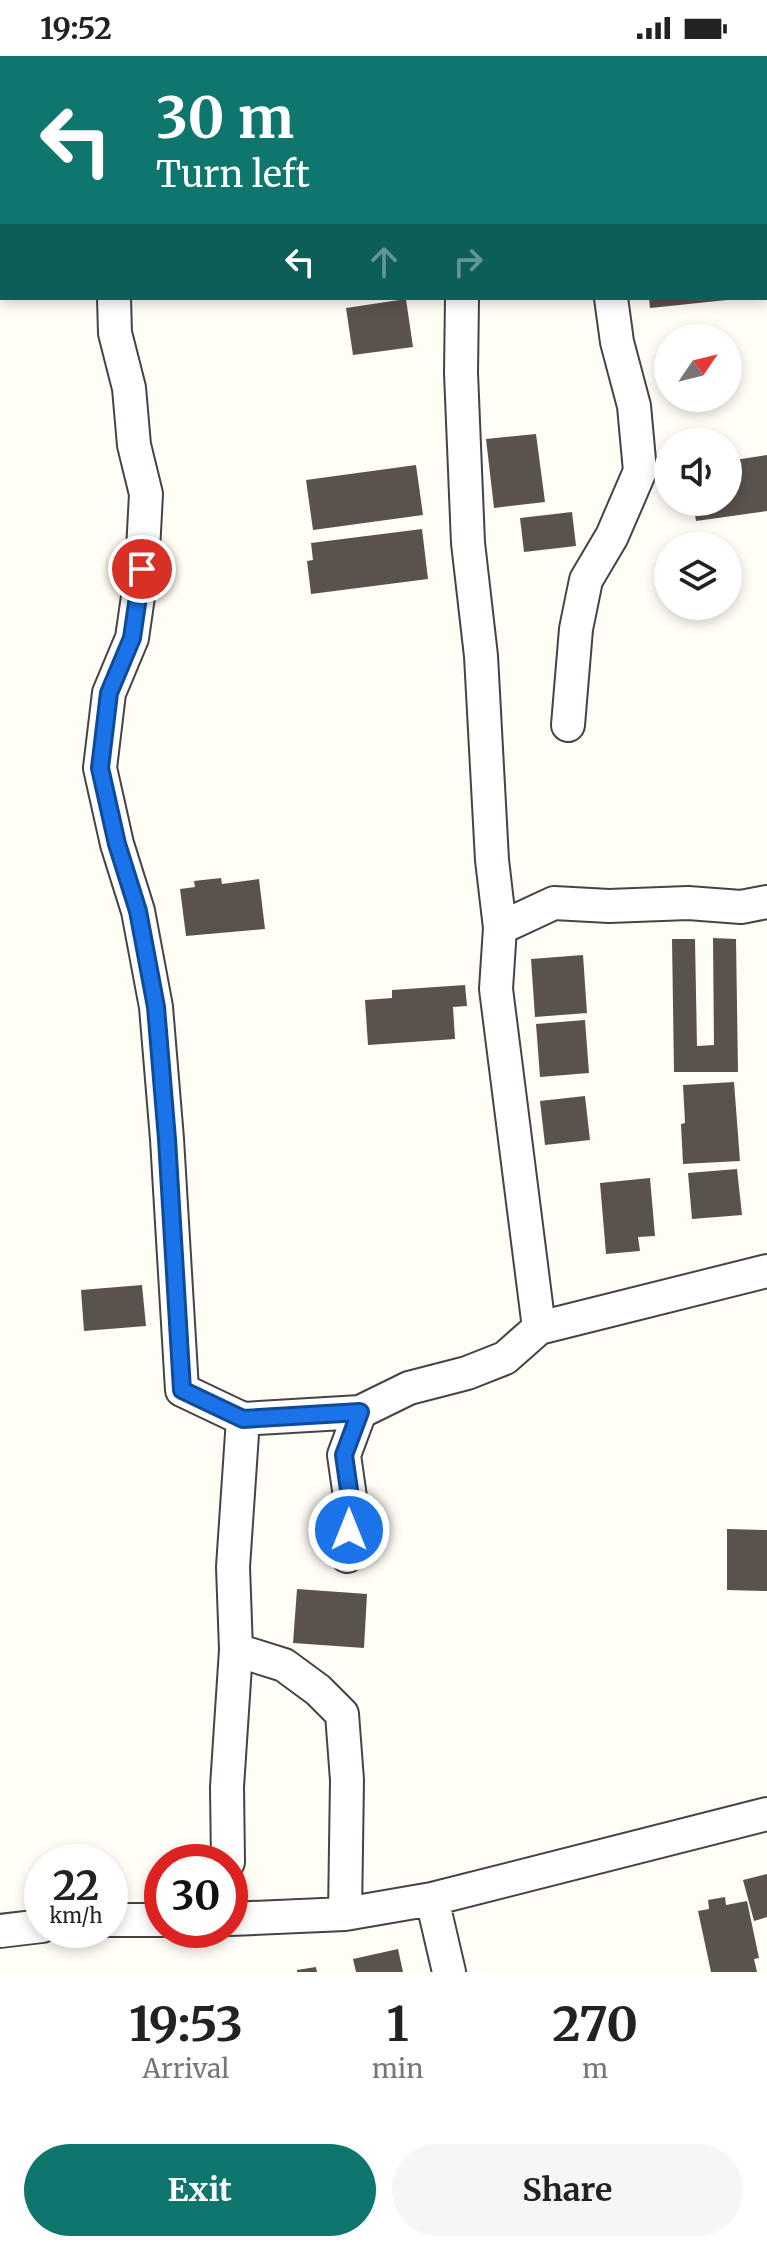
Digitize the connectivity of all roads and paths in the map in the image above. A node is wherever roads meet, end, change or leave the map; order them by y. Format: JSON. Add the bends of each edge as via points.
{"nodes":[{"id":1,"x":114,"y":300,"type":"edge"},
{"id":2,"x":462,"y":300,"type":"edge"},
{"id":3,"x":611,"y":300,"type":"edge"},
{"id":4,"x":568,"y":725,"type":"dead end"},
{"id":5,"x":767,"y":902,"type":"edge"},
{"id":6,"x":500,"y":928,"type":"junction"},
{"id":7,"x":767,"y":1271,"type":"edge"},
{"id":8,"x":539,"y":1328,"type":"junction"},
{"id":9,"x":360,"y":1412,"type":"junction"},
{"id":10,"x":243,"y":1419,"type":"junction"},
{"id":11,"x":347,"y":1556,"type":"dead end"},
{"id":12,"x":236,"y":1650,"type":"junction"},
{"id":13,"x":767,"y":1814,"type":"edge"},
{"id":14,"x":228,"y":1844,"type":"edge"},
{"id":15,"x":432,"y":1899,"type":"junction"},
{"id":16,"x":345,"y":1914,"type":"junction"},
{"id":17,"x":248,"y":1918,"type":"edge"},
{"id":18,"x":24,"y":1928,"type":"edge"},
{"id":19,"x":0,"y":1931,"type":"edge"},
{"id":20,"x":449,"y":1972,"type":"edge"}],
"edges":[{"from":1,"to":10,"type":"street","via":[[115,333],[146,494],[132,638],[109,693],[100,768],[138,911],[156,1007],[182,1390]]},
{"from":2,"to":6,"type":"street","via":[[468,543]]},
{"from":3,"to":4,"type":"street","via":[[634,406],[640,471],[586,580]]},
{"from":5,"to":6,"type":"street","via":[[741,907],[554,903]]},
{"from":6,"to":8,"type":"street","via":[[496,989]]},
{"from":7,"to":8,"type":"street"},
{"from":8,"to":9,"type":"street","via":[[505,1358],[409,1388]]},
{"from":9,"to":10,"type":"street"},
{"from":9,"to":11,"type":"street","via":[[344,1455],[351,1504]]},
{"from":10,"to":12,"type":"street","via":[[233,1567]]},
{"from":12,"to":14,"type":"street"},
{"from":12,"to":16,"type":"street","via":[[284,1665],[342,1714],[347,1780]]},
{"from":13,"to":15,"type":"street"},
{"from":15,"to":16,"type":"street"},
{"from":15,"to":20,"type":"street"},
{"from":16,"to":17,"type":"street"},
{"from":18,"to":19,"type":"street"}]}
